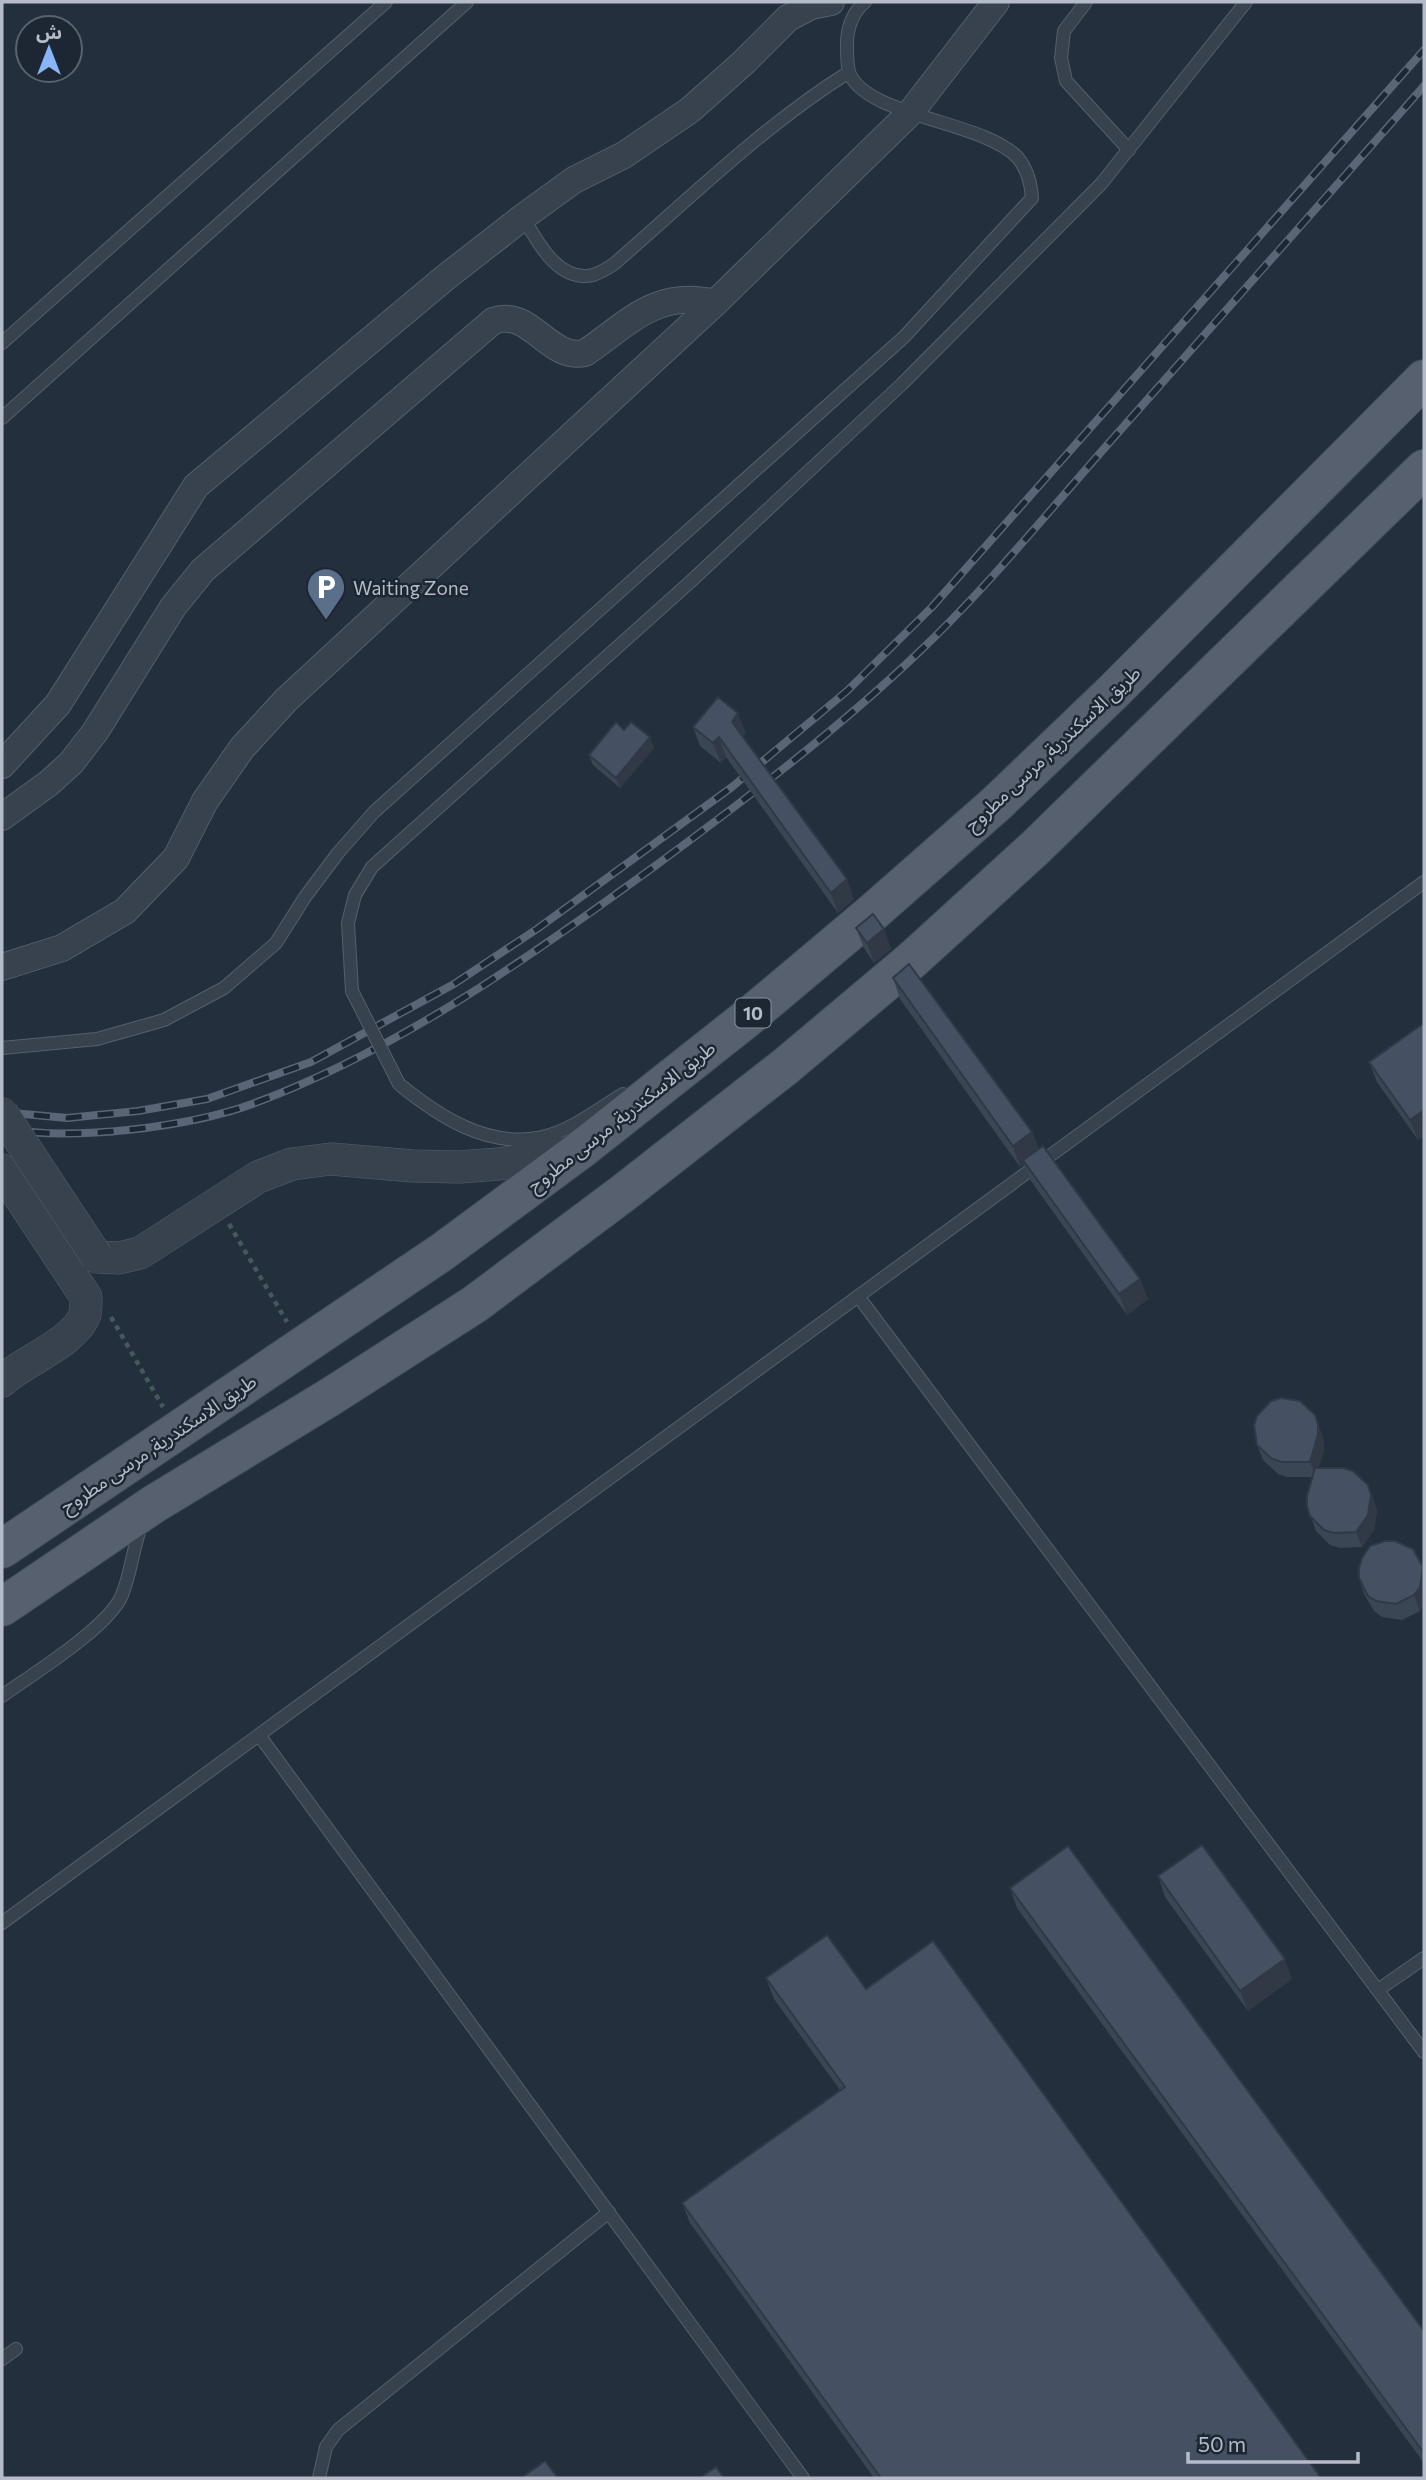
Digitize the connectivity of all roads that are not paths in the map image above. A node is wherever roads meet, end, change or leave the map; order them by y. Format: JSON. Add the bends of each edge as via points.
{"nodes":[{"id":1,"x":386,"y":2,"type":"edge"},
{"id":2,"x":467,"y":2,"type":"edge"},
{"id":3,"x":831,"y":2,"type":"edge"},
{"id":4,"x":865,"y":2,"type":"edge"},
{"id":5,"x":996,"y":2,"type":"edge"},
{"id":6,"x":1086,"y":2,"type":"edge"},
{"id":7,"x":1246,"y":2,"type":"edge"},
{"id":8,"x":849,"y":72,"type":"junction"},
{"id":9,"x":911,"y":112,"type":"junction"},
{"id":10,"x":1129,"y":150,"type":"junction"},
{"id":11,"x":523,"y":217,"type":"junction"},
{"id":12,"x":715,"y":303,"type":"junction"},
{"id":13,"x":2,"y":344,"type":"edge"},
{"id":14,"x":1424,"y":380,"type":"edge"},
{"id":15,"x":2,"y":418,"type":"edge"},
{"id":16,"x":1424,"y":468,"type":"edge"},
{"id":17,"x":2,"y":765,"type":"edge"},
{"id":18,"x":2,"y":817,"type":"edge"},
{"id":19,"x":1424,"y":882,"type":"edge"},
{"id":20,"x":2,"y":967,"type":"edge"},
{"id":21,"x":746,"y":1019,"type":"junction"},
{"id":22,"x":2,"y":1048,"type":"edge"},
{"id":23,"x":655,"y":1074,"type":"dead end"},
{"id":24,"x":632,"y":1088,"type":"dead end"},
{"id":25,"x":2,"y":1113,"type":"edge"},
{"id":26,"x":579,"y":1151,"type":"junction"},
{"id":27,"x":413,"y":1166,"type":"junction"},
{"id":28,"x":2,"y":1170,"type":"edge"},
{"id":29,"x":51,"y":1184,"type":"junction"},
{"id":30,"x":22,"y":1202,"type":"junction"},
{"id":31,"x":97,"y":1257,"type":"junction"},
{"id":32,"x":858,"y":1296,"type":"junction"},
{"id":33,"x":2,"y":1381,"type":"edge"},
{"id":34,"x":154,"y":1504,"type":"junction"},
{"id":35,"x":2,"y":1549,"type":"edge"},
{"id":36,"x":2,"y":1607,"type":"edge"},
{"id":37,"x":2,"y":1696,"type":"edge"},
{"id":38,"x":259,"y":1735,"type":"junction"},
{"id":39,"x":2,"y":1923,"type":"edge"},
{"id":40,"x":1424,"y":1958,"type":"edge"},
{"id":41,"x":1378,"y":1990,"type":"junction"},
{"id":42,"x":1424,"y":2052,"type":"edge"},
{"id":43,"x":609,"y":2212,"type":"junction"},
{"id":44,"x":16,"y":2349,"type":"dead end"},
{"id":45,"x":2,"y":2359,"type":"edge"},
{"id":46,"x":319,"y":2478,"type":"edge"},
{"id":47,"x":803,"y":2478,"type":"edge"}],
"edges":[{"from":1,"to":13,"type":"lane"},
{"from":2,"to":15,"type":"lane"},
{"from":3,"to":11,"type":"street","via":[[788,18],[690,110],[624,155],[574,180]]},
{"from":4,"to":8,"type":"lane","via":[[855,11],[850,26]]},
{"from":5,"to":9,"type":"street"},
{"from":6,"to":10,"type":"lane","via":[[1064,30],[1061,58],[1066,82]]},
{"from":7,"to":10,"type":"lane"},
{"from":8,"to":9,"type":"lane","via":[[862,89]]},
{"from":8,"to":11,"type":"lane","via":[[766,131],[614,264],[594,275],[561,267],[543,250]]},
{"from":9,"to":12,"type":"street"},
{"from":9,"to":22,"type":"lane","via":[[1010,151],[1026,171],[1032,198],[904,337],[374,812],[305,897],[276,943],[224,988],[164,1020],[97,1039]]},
{"from":10,"to":24,"type":"lane","bridge":true,"via":[[1101,184],[902,384],[690,583],[372,867],[355,895],[348,923],[352,991],[399,1084],[440,1115],[505,1139],[541,1138]]},
{"from":11,"to":17,"type":"street","via":[[196,486],[58,704]]},
{"from":12,"to":18,"type":"street","via":[[683,298],[666,301],[578,355],[564,352],[522,321],[494,321],[204,570],[173,607],[95,732],[71,762]]},
{"from":12,"to":20,"type":"street","via":[[286,700],[242,748],[205,801],[176,858],[125,911],[62,948]]},
{"from":14,"to":21,"type":"main road","name":"طريق الاسكندرية, مرسى مطروح","number":"10","via":[[996,804]]},
{"from":16,"to":34,"type":"main road","via":[[1035,848],[786,1066],[475,1304]]},
{"from":19,"to":32,"type":"lane"},
{"from":21,"to":23,"type":"lane"},
{"from":21,"to":26,"type":"main road","name":"طريق الاسكندرية, مرسى مطروح","number":"10"},
{"from":25,"to":29,"type":"street","bridge":true},
{"from":26,"to":27,"type":"street","via":[[499,1164]]},
{"from":26,"to":35,"type":"main road","name":"طريق الاسكندرية, مرسى مطروح","number":"10","via":[[442,1252]]},
{"from":27,"to":31,"type":"street","via":[[331,1159],[292,1164],[258,1177],[140,1253]]},
{"from":27,"to":31,"type":"street","via":[[294,1182],[262,1195],[135,1275],[108,1272]]},
{"from":28,"to":30,"type":"street"},
{"from":29,"to":30,"type":"street"},
{"from":29,"to":31,"type":"street","bridge":true},
{"from":30,"to":33,"type":"street","via":[[86,1297],[85,1315],[75,1330]]},
{"from":32,"to":38,"type":"lane"},
{"from":32,"to":41,"type":"lane"},
{"from":34,"to":36,"type":"main road"},
{"from":34,"to":37,"type":"lane","via":[[134,1545],[122,1596],[106,1620]]},
{"from":38,"to":39,"type":"lane"},
{"from":38,"to":43,"type":"lane"},
{"from":40,"to":41,"type":"lane"},
{"from":41,"to":42,"type":"lane"},
{"from":43,"to":46,"type":"lane","via":[[338,2430],[326,2448]]},
{"from":43,"to":47,"type":"lane"},
{"from":44,"to":45,"type":"lane"}]}
